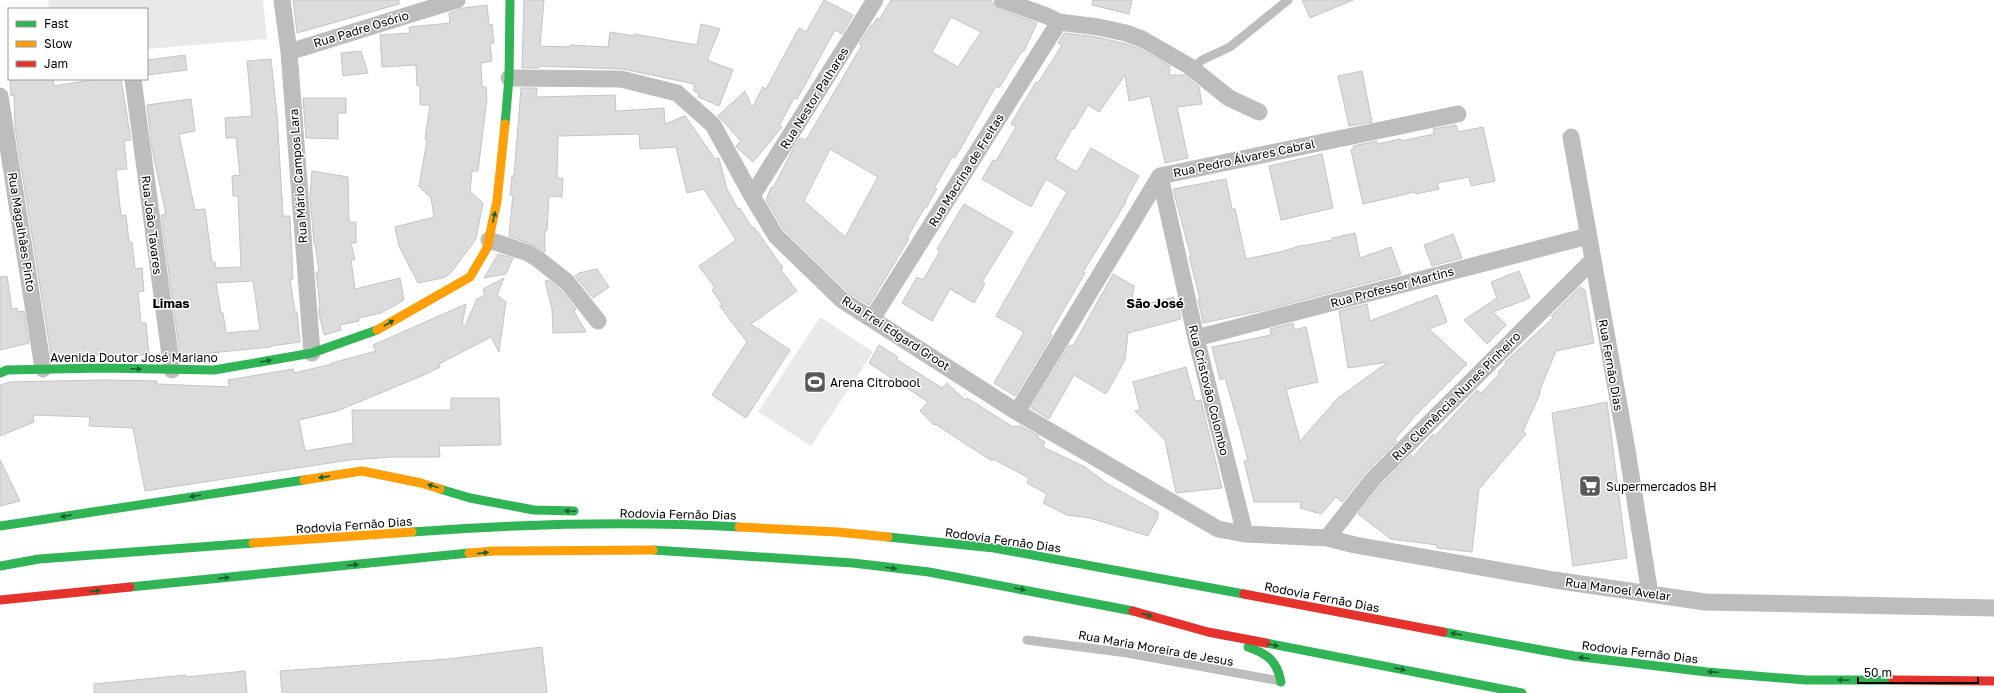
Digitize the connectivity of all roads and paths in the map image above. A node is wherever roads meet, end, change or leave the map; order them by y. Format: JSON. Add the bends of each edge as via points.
{"nodes":[{"id":1,"x":282,"y":0,"type":"edge"},
{"id":2,"x":457,"y":0,"type":"edge"},
{"id":3,"x":510,"y":0,"type":"edge"},
{"id":4,"x":875,"y":0,"type":"edge"},
{"id":5,"x":1002,"y":0,"type":"edge"},
{"id":6,"x":1288,"y":0,"type":"edge"},
{"id":7,"x":434,"y":3,"type":"edge"},
{"id":8,"x":1059,"y":22,"type":"junction"},
{"id":9,"x":289,"y":52,"type":"junction"},
{"id":10,"x":1192,"y":69,"type":"junction"},
{"id":11,"x":508,"y":78,"type":"junction"},
{"id":12,"x":133,"y":80,"type":"edge"},
{"id":13,"x":0,"y":96,"type":"edge"},
{"id":14,"x":1259,"y":112,"type":"dead end"},
{"id":15,"x":1458,"y":114,"type":"dead end"},
{"id":16,"x":1571,"y":137,"type":"dead end"},
{"id":17,"x":1160,"y":176,"type":"junction"},
{"id":18,"x":752,"y":196,"type":"junction"},
{"id":19,"x":1588,"y":236,"type":"junction"},
{"id":20,"x":489,"y":240,"type":"junction"},
{"id":21,"x":1592,"y":261,"type":"junction"},
{"id":22,"x":872,"y":319,"type":"junction"},
{"id":23,"x":598,"y":321,"type":"dead end"},
{"id":24,"x":1196,"y":338,"type":"junction"},
{"id":25,"x":312,"y":352,"type":"junction"},
{"id":26,"x":43,"y":369,"type":"junction"},
{"id":27,"x":172,"y":370,"type":"junction"},
{"id":28,"x":0,"y":373,"type":"edge"},
{"id":29,"x":1017,"y":412,"type":"junction"},
{"id":30,"x":581,"y":512,"type":"dead end"},
{"id":31,"x":666,"y":516,"type":"dead end"},
{"id":32,"x":692,"y":524,"type":"junction"},
{"id":33,"x":0,"y":526,"type":"edge"},
{"id":34,"x":1245,"y":534,"type":"junction"},
{"id":35,"x":1327,"y":538,"type":"junction"},
{"id":36,"x":0,"y":566,"type":"edge"},
{"id":37,"x":78,"y":592,"type":"junction"},
{"id":38,"x":1650,"y":594,"type":"junction"},
{"id":39,"x":0,"y":600,"type":"edge"},
{"id":40,"x":1994,"y":608,"type":"edge"},
{"id":41,"x":0,"y":609,"type":"edge"},
{"id":42,"x":1208,"y":632,"type":"junction"},
{"id":43,"x":1027,"y":640,"type":"dead end"},
{"id":44,"x":1994,"y":681,"type":"edge"},
{"id":45,"x":1282,"y":687,"type":"edge"},
{"id":46,"x":1522,"y":693,"type":"edge"}],
"edges":[{"from":1,"to":9,"type":"street","name":"Rua Mário Campos Lara"},
{"from":2,"to":7,"type":"street","name":"Rua Padre Osório"},
{"from":3,"to":11,"type":"main road","name":"Avenida Doutor José Mariano"},
{"from":4,"to":18,"type":"street","name":"Rua Nestor Palhares"},
{"from":5,"to":8,"type":"street"},
{"from":6,"to":10,"type":"lane","via":[[1230,47],[1202,60]]},
{"from":7,"to":9,"type":"street","name":"Rua Padre Osório"},
{"from":8,"to":10,"type":"street","via":[[1126,33],[1142,39]]},
{"from":8,"to":22,"type":"street","name":"Rua Macrina de Freitas"},
{"from":9,"to":25,"type":"street","name":"Rua Mário Campos Lara"},
{"from":10,"to":14,"type":"street","via":[[1229,98]]},
{"from":11,"to":18,"type":"street","name":"Rua Frei Edgard Groot","via":[[621,79],[677,93],[713,125]]},
{"from":20,"to":11,"type":"main road","name":"Avenida Doutor José Mariano","one_way":true,"via":[[497,201]]},
{"from":12,"to":27,"type":"street","name":"Rua João Tavares"},
{"from":13,"to":26,"type":"street","name":"Rua Magalhães Pinto"},
{"from":15,"to":17,"type":"street","name":"Rua Pedro Álvares Cabral"},
{"from":16,"to":19,"type":"street","name":"Rua Fernão Dias"},
{"from":17,"to":24,"type":"street","name":"Rua Cristovão Colombo"},
{"from":17,"to":29,"type":"street","name":"Rua Pedro Álvares Cabral"},
{"from":18,"to":22,"type":"street","name":"Rua Frei Edgard Groot","via":[[776,236],[842,300]]},
{"from":19,"to":21,"type":"street","name":"Rua Fernão Dias"},
{"from":19,"to":24,"type":"street","name":"Rua Professor Martins"},
{"from":20,"to":23,"type":"street","via":[[538,259],[567,282]]},
{"from":25,"to":20,"type":"main road","name":"Avenida Doutor José Mariano","one_way":true,"via":[[375,331],[470,277]]},
{"from":21,"to":35,"type":"street","name":"Rua Clemência Nunes Pinheiro","via":[[1373,479]]},
{"from":21,"to":38,"type":"street","name":"Rua Fernão Dias","via":[[1626,444]]},
{"from":22,"to":29,"type":"street","name":"Rua Frei Edgard Groot"},
{"from":24,"to":34,"type":"street","name":"Rua Cristovão Colombo"},
{"from":27,"to":25,"type":"main road","name":"Avenida Doutor José Mariano","one_way":true,"via":[[214,370]]},
{"from":26,"to":27,"type":"main road","name":"Avenida Doutor José Mariano","one_way":true},
{"from":26,"to":28,"type":"main road","name":"Avenida Doutor José Mariano","via":[[7,370]]},
{"from":29,"to":34,"type":"street","name":"Rua Frei Edgard Groot","via":[[1218,529]]},
{"from":30,"to":33,"type":"main road","one_way":true,"via":[[534,510],[498,504],[421,483],[362,471]]},
{"from":31,"to":32,"type":"main road"},
{"from":32,"to":36,"type":"main road","name":"Rodovia Fernão Dias","via":[[494,526],[39,559]]},
{"from":44,"to":32,"type":"main road","name":"Rodovia Fernão Dias","one_way":true,"via":[[1806,680],[1707,672],[1574,656],[994,548],[838,532]]},
{"from":34,"to":35,"type":"street","name":"Rua Manoel Avelar"},
{"from":35,"to":38,"type":"street","name":"Rua Manoel Avelar","via":[[1547,579]]},
{"from":37,"to":39,"type":"main road"},
{"from":37,"to":41,"type":"main road"},
{"from":37,"to":42,"type":"main road","one_way":true,"via":[[494,552],[650,550],[853,563],[929,572],[1122,608]]},
{"from":38,"to":40,"type":"street","name":"Rua Manoel Avelar","via":[[1705,602]]},
{"from":42,"to":45,"type":"main road","via":[[1267,653],[1279,666]]},
{"from":42,"to":46,"type":"main road","one_way":true},
{"from":43,"to":45,"type":"lane","name":"Rua Maria Moreira de Jesus","via":[[1127,653]]}]}
